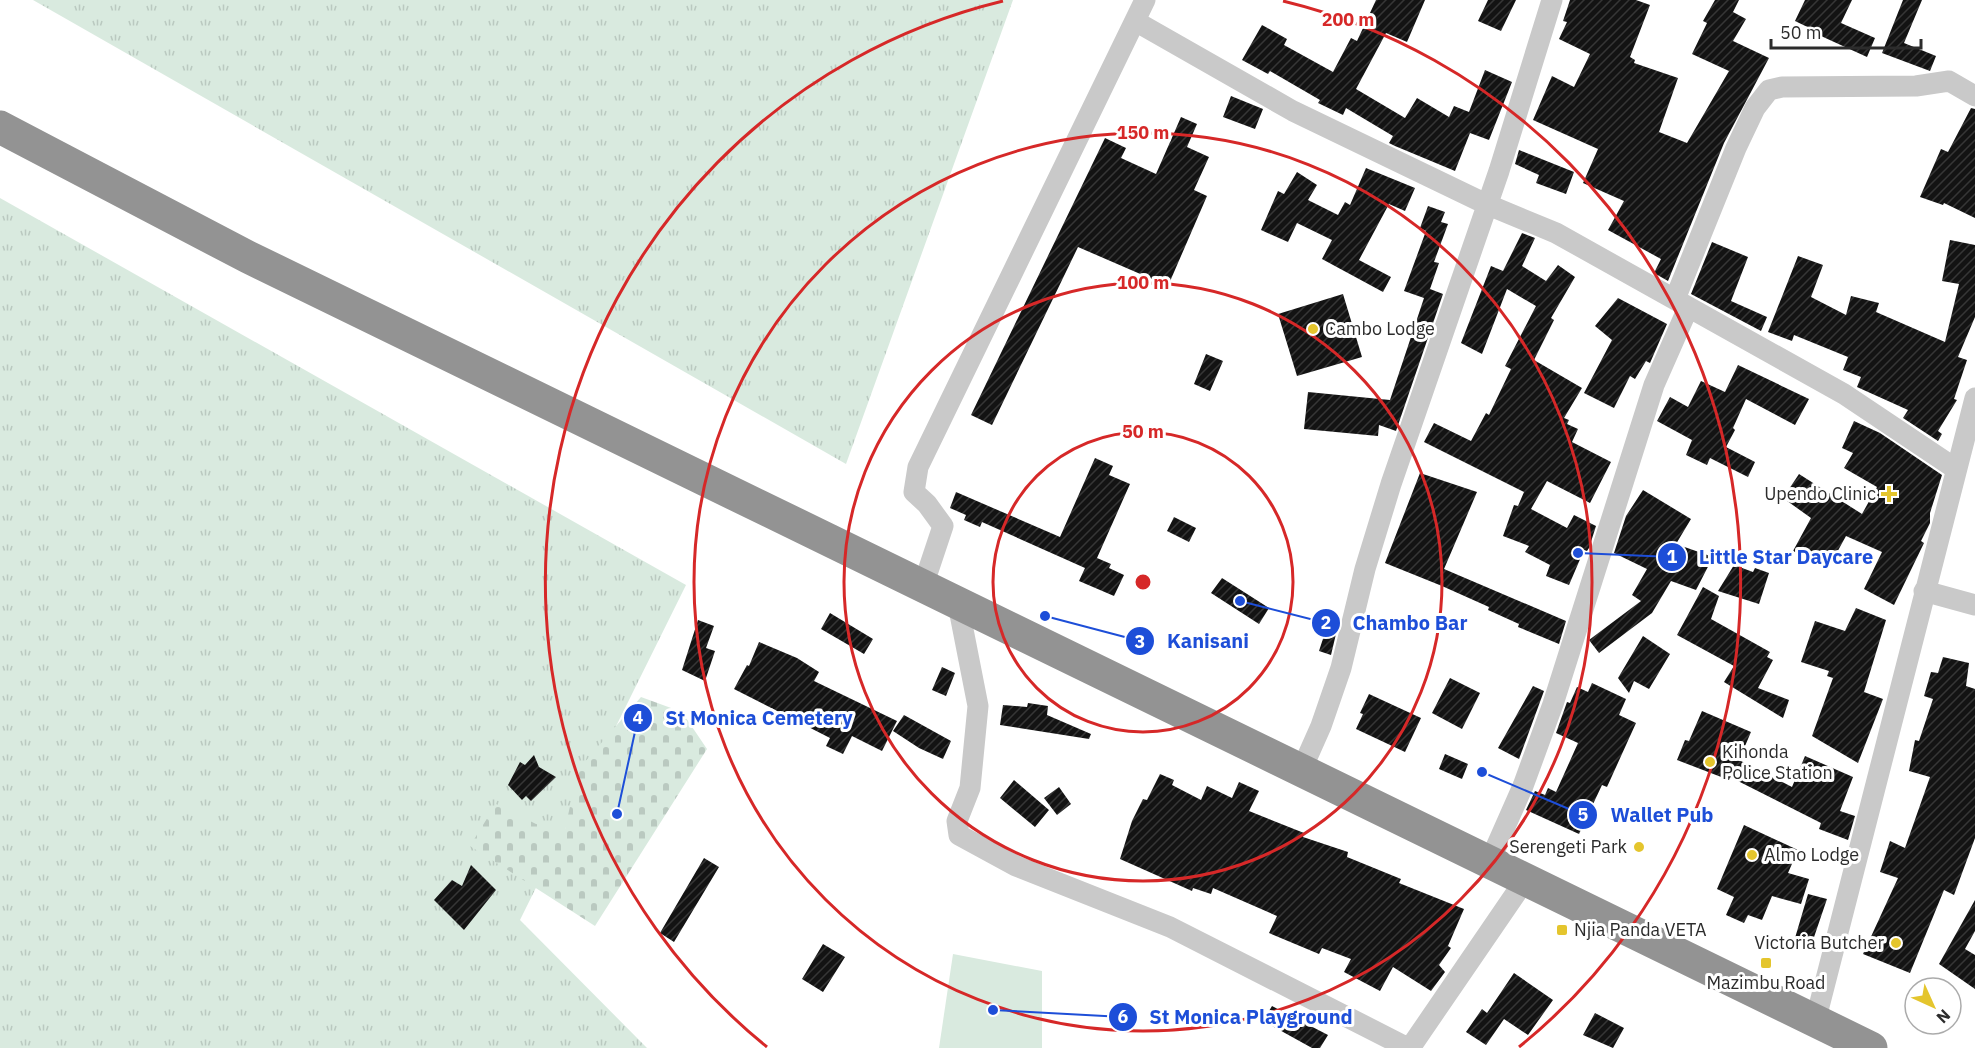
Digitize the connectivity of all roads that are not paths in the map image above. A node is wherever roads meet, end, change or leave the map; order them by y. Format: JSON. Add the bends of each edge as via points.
{"nodes":[{"id":1,"x":1145,"y":0,"type":"edge"},
{"id":2,"x":1552,"y":0,"type":"edge"},
{"id":3,"x":1135,"y":21,"type":"junction"},
{"id":4,"x":1975,"y":96,"type":"edge"},
{"id":5,"x":0,"y":127,"type":"edge"},
{"id":6,"x":1486,"y":204,"type":"junction"},
{"id":7,"x":1682,"y":303,"type":"junction"},
{"id":8,"x":1975,"y":398,"type":"edge"},
{"id":9,"x":1956,"y":469,"type":"junction"},
{"id":10,"x":923,"y":586,"type":"junction"},
{"id":11,"x":1924,"y":591,"type":"junction"},
{"id":12,"x":958,"y":604,"type":"junction"},
{"id":13,"x":1975,"y":605,"type":"edge"},
{"id":14,"x":1301,"y":771,"type":"junction"},
{"id":15,"x":1489,"y":863,"type":"junction"},
{"id":16,"x":1526,"y":880,"type":"junction"},
{"id":17,"x":1815,"y":1022,"type":"junction"},
{"id":18,"x":1409,"y":1048,"type":"edge"},
{"id":19,"x":1870,"y":1048,"type":"edge"}],
"edges":[{"from":1,"to":3,"type":"street"},
{"from":2,"to":6,"type":"street"},
{"from":3,"to":6,"type":"street","via":[[1293,111]]},
{"from":3,"to":10,"type":"street","via":[[918,467],[914,492],[943,526]]},
{"from":4,"to":7,"type":"street","via":[[1949,81],[1916,86],[1768,90],[1741,138]]},
{"from":5,"to":10,"type":"highway","via":[[248,257]]},
{"from":6,"to":7,"type":"street","via":[[1556,233]]},
{"from":6,"to":14,"type":"street","via":[[1391,484],[1341,668]]},
{"from":7,"to":9,"type":"street","via":[[1844,394]]},
{"from":7,"to":15,"type":"street","via":[[1553,704]]},
{"from":8,"to":9,"type":"street"},
{"from":9,"to":11,"type":"street"},
{"from":10,"to":12,"type":"highway"},
{"from":11,"to":13,"type":"street"},
{"from":11,"to":17,"type":"street"},
{"from":12,"to":14,"type":"highway"},
{"from":12,"to":18,"type":"street","via":[[978,706],[970,788],[957,821],[959,835],[1016,866],[1170,927]]},
{"from":14,"to":15,"type":"highway"},
{"from":15,"to":16,"type":"highway"},
{"from":16,"to":17,"type":"highway"},
{"from":16,"to":18,"type":"street"},
{"from":17,"to":19,"type":"highway"}]}
